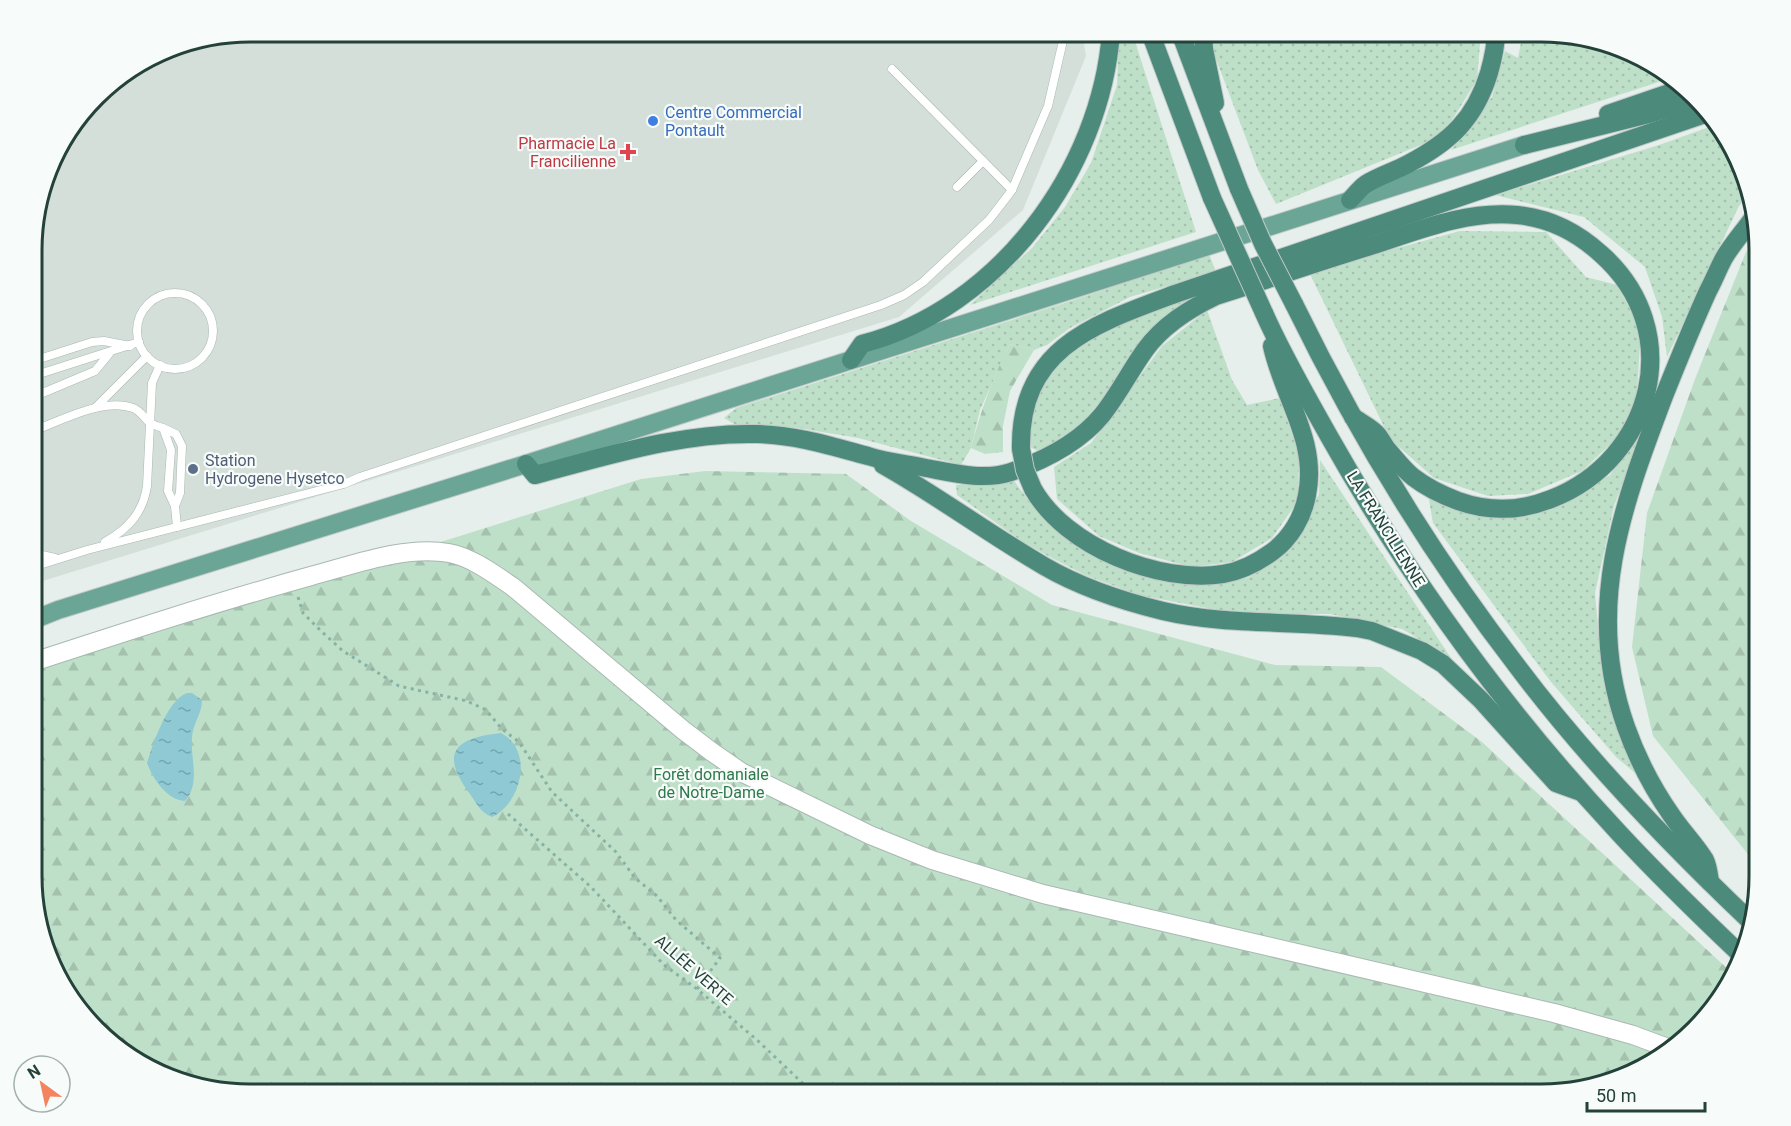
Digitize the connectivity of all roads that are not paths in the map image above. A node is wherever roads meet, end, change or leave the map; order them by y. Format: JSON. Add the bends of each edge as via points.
{"nodes":[{"id":1,"x":1063,"y":42,"type":"edge"},
{"id":2,"x":1110,"y":42,"type":"edge"},
{"id":3,"x":1154,"y":42,"type":"edge"},
{"id":4,"x":1184,"y":42,"type":"edge"},
{"id":5,"x":1204,"y":42,"type":"edge"},
{"id":6,"x":1495,"y":42,"type":"edge"},
{"id":7,"x":892,"y":69,"type":"dead end"},
{"id":8,"x":1674,"y":91,"type":"edge"},
{"id":9,"x":1687,"y":102,"type":"edge"},
{"id":10,"x":1699,"y":116,"type":"edge"},
{"id":11,"x":1221,"y":141,"type":"junction"},
{"id":12,"x":1524,"y":145,"type":"junction"},
{"id":13,"x":983,"y":161,"type":"junction"},
{"id":14,"x":957,"y":187,"type":"dead end"},
{"id":15,"x":1012,"y":190,"type":"junction"},
{"id":16,"x":1350,"y":200,"type":"junction"},
{"id":17,"x":1747,"y":226,"type":"edge"},
{"id":18,"x":1265,"y":316,"type":"junction"},
{"id":19,"x":139,"y":342,"type":"junction"},
{"id":20,"x":131,"y":346,"type":"junction"},
{"id":21,"x":110,"y":353,"type":"junction"},
{"id":22,"x":147,"y":356,"type":"junction"},
{"id":23,"x":42,"y":358,"type":"edge"},
{"id":24,"x":851,"y":360,"type":"junction"},
{"id":25,"x":160,"y":365,"type":"junction"},
{"id":26,"x":42,"y":373,"type":"edge"},
{"id":27,"x":42,"y":394,"type":"edge"},
{"id":28,"x":96,"y":407,"type":"junction"},
{"id":29,"x":1353,"y":417,"type":"junction"},
{"id":30,"x":150,"y":423,"type":"junction"},
{"id":31,"x":42,"y":428,"type":"edge"},
{"id":32,"x":163,"y":428,"type":"junction"},
{"id":33,"x":868,"y":456,"type":"junction"},
{"id":34,"x":526,"y":464,"type":"junction"},
{"id":35,"x":175,"y":506,"type":"junction"},
{"id":36,"x":177,"y":527,"type":"junction"},
{"id":37,"x":87,"y":550,"type":"junction"},
{"id":38,"x":42,"y":555,"type":"edge"},
{"id":39,"x":56,"y":558,"type":"junction"},
{"id":40,"x":42,"y":563,"type":"edge"},
{"id":41,"x":58,"y":610,"type":"junction"},
{"id":42,"x":42,"y":611,"type":"edge"},
{"id":43,"x":42,"y":616,"type":"edge"},
{"id":44,"x":42,"y":659,"type":"edge"},
{"id":45,"x":1581,"y":792,"type":"junction"},
{"id":46,"x":1710,"y":884,"type":"junction"},
{"id":47,"x":1745,"y":916,"type":"edge"},
{"id":48,"x":1735,"y":949,"type":"edge"},
{"id":49,"x":1661,"y":1045,"type":"edge"}],
"edges":[{"from":1,"to":15,"type":"lane","via":[[1048,106]]},
{"from":2,"to":24,"type":"highway","via":[[1088,130],[1058,192],[1035,223],[977,285],[915,324],[862,344]]},
{"from":3,"to":18,"type":"highway","name":"LA FRANCILIENNE","bridge":true,"via":[[1212,198]]},
{"from":4,"to":11,"type":"highway","name":"LA FRANCILIENNE"},
{"from":5,"to":11,"type":"highway"},
{"from":6,"to":16,"type":"highway","via":[[1486,81],[1469,118],[1449,139],[1365,185]]},
{"from":7,"to":13,"type":"lane"},
{"from":8,"to":12,"type":"highway"},
{"from":9,"to":12,"type":"highway"},
{"from":10,"to":18,"type":"highway","bridge":true,"via":[[1175,294],[1082,333],[1057,352],[1038,375],[1023,410],[1021,449],[1025,470],[1033,489],[1055,518],[1121,559],[1181,575],[1224,574],[1253,565],[1290,535],[1305,506],[1309,466],[1303,433],[1276,362]]},
{"from":11,"to":29,"type":"highway","name":"LA FRANCILIENNE","bridge":true,"via":[[1263,244]]},
{"from":12,"to":16,"type":"main road"},
{"from":13,"to":14,"type":"lane"},
{"from":13,"to":15,"type":"lane"},
{"from":15,"to":36,"type":"lane","via":[[989,220],[923,282],[881,305],[345,484]]},
{"from":16,"to":24,"type":"main road"},
{"from":17,"to":46,"type":"highway","via":[[1724,258],[1697,316],[1624,508],[1613,555],[1607,623],[1616,694],[1626,727],[1653,787],[1706,861]]},
{"from":18,"to":45,"type":"highway","name":"LA FRANCILIENNE","via":[[1384,528],[1494,687]]},
{"from":19,"to":20,"type":"lane"},
{"from":19,"to":22,"type":"lane"},
{"from":19,"to":25,"type":"lane","via":[[139,319],[155,299],[180,293],[203,305],[213,327],[206,353],[187,366]]},
{"from":20,"to":21,"type":"lane"},
{"from":20,"to":23,"type":"lane","via":[[92,342]]},
{"from":21,"to":26,"type":"lane"},
{"from":21,"to":27,"type":"lane","via":[[96,371]]},
{"from":22,"to":25,"type":"lane"},
{"from":22,"to":28,"type":"lane"},
{"from":24,"to":34,"type":"main road"},
{"from":25,"to":30,"type":"lane","via":[[153,378]]},
{"from":28,"to":30,"type":"lane","via":[[132,407]]},
{"from":28,"to":31,"type":"lane"},
{"from":29,"to":33,"type":"highway","via":[[1377,433],[1411,475],[1433,490],[1488,508],[1538,504],[1569,492],[1600,471],[1623,446],[1637,421],[1648,390],[1650,365],[1642,313],[1620,272],[1573,231],[1516,215],[1462,219],[1196,305],[1164,329],[1146,349],[1101,416],[1067,446],[1042,460],[1008,473],[977,476]]},
{"from":29,"to":46,"type":"highway","name":"LA FRANCILIENNE","via":[[1410,514],[1518,668],[1643,815]]},
{"from":30,"to":32,"type":"lane"},
{"from":30,"to":37,"type":"lane","via":[[142,507],[131,524]]},
{"from":32,"to":35,"type":"lane","via":[[171,450],[168,491]]},
{"from":32,"to":35,"type":"lane","via":[[176,434],[182,446],[180,493]]},
{"from":33,"to":34,"type":"highway","via":[[812,441],[757,434],[664,443],[535,475]]},
{"from":33,"to":45,"type":"highway","via":[[1046,567],[1085,586],[1163,611],[1208,619],[1357,628],[1422,651],[1443,664],[1481,700],[1556,783]]},
{"from":34,"to":41,"type":"main road"},
{"from":35,"to":36,"type":"lane"},
{"from":36,"to":37,"type":"lane"},
{"from":37,"to":39,"type":"lane"},
{"from":38,"to":39,"type":"lane"},
{"from":39,"to":40,"type":"lane"},
{"from":41,"to":42,"type":"main road"},
{"from":41,"to":43,"type":"main road"},
{"from":44,"to":49,"type":"street","via":[[376,558],[423,551],[450,553],[513,587],[683,730],[741,772],[870,835],[932,860],[1043,894],[1554,1013]]},
{"from":45,"to":48,"type":"highway","name":"LA FRANCILIENNE"},
{"from":46,"to":47,"type":"highway","name":"LA FRANCILIENNE"}]}
